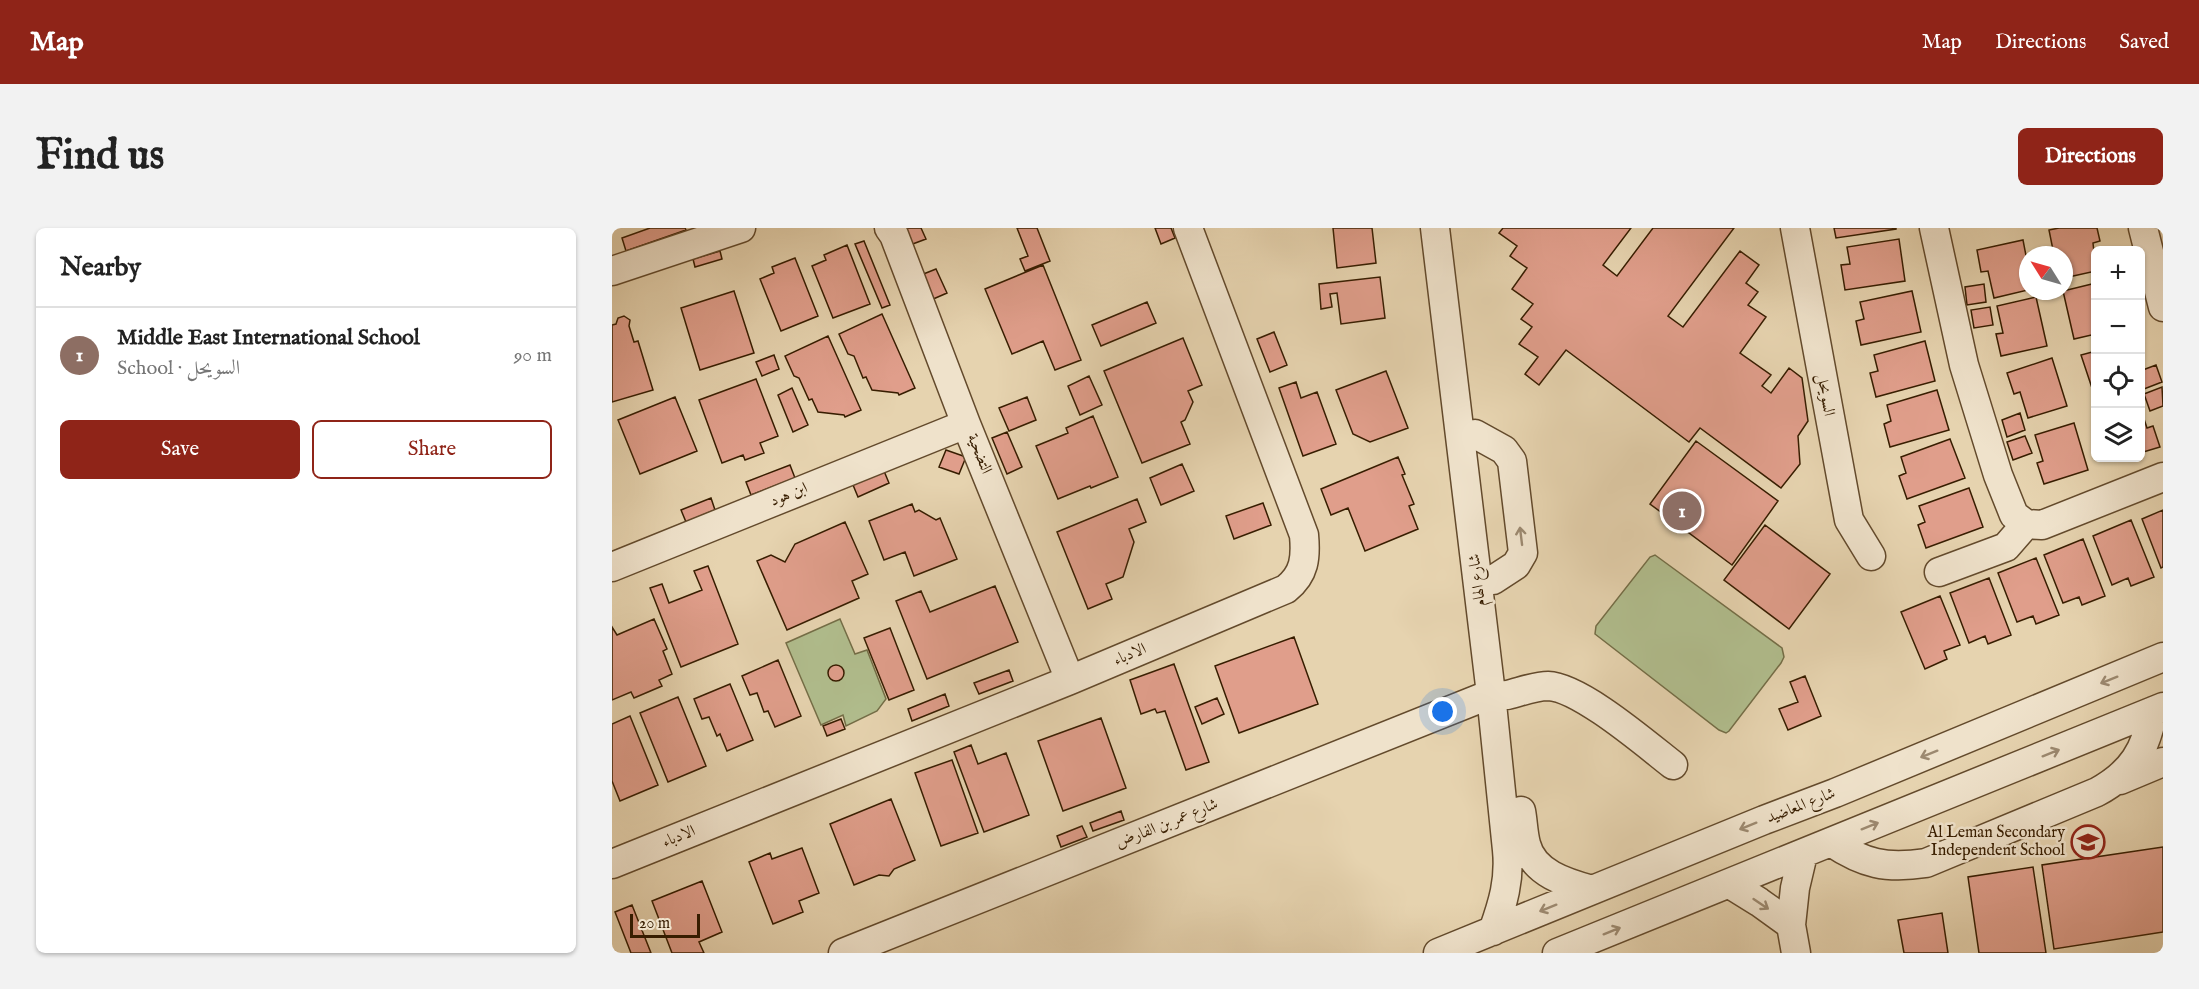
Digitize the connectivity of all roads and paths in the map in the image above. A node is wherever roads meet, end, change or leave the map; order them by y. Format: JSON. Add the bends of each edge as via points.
{"nodes":[{"id":1,"x":741,"y":228,"type":"edge"},
{"id":2,"x":889,"y":228,"type":"edge"},
{"id":3,"x":1188,"y":228,"type":"edge"},
{"id":4,"x":1436,"y":228,"type":"edge"},
{"id":5,"x":1449,"y":228,"type":"edge"},
{"id":6,"x":1795,"y":228,"type":"edge"},
{"id":7,"x":2143,"y":228,"type":"edge"},
{"id":8,"x":1939,"y":229,"type":"edge"},
{"id":9,"x":612,"y":271,"type":"edge"},
{"id":10,"x":2163,"y":307,"type":"edge"},
{"id":11,"x":966,"y":424,"type":"junction"},
{"id":12,"x":2163,"y":477,"type":"edge"},
{"id":13,"x":2026,"y":524,"type":"junction"},
{"id":14,"x":1871,"y":556,"type":"dead end"},
{"id":15,"x":612,"y":567,"type":"edge"},
{"id":16,"x":1939,"y":572,"type":"dead end"},
{"id":17,"x":2163,"y":657,"type":"edge"},
{"id":18,"x":1070,"y":680,"type":"junction"},
{"id":19,"x":1499,"y":695,"type":"junction"},
{"id":20,"x":2158,"y":709,"type":"edge"},
{"id":21,"x":2163,"y":762,"type":"edge"},
{"id":22,"x":1673,"y":765,"type":"dead end"},
{"id":23,"x":2113,"y":783,"type":"junction"},
{"id":24,"x":1831,"y":842,"type":"junction"},
{"id":25,"x":1803,"y":854,"type":"junction"},
{"id":26,"x":612,"y":864,"type":"edge"},
{"id":27,"x":1730,"y":884,"type":"junction"},
{"id":28,"x":1592,"y":890,"type":"junction"},
{"id":29,"x":1791,"y":925,"type":"junction"},
{"id":30,"x":1492,"y":931,"type":"junction"},
{"id":31,"x":843,"y":953,"type":"edge"},
{"id":32,"x":1438,"y":953,"type":"edge"},
{"id":33,"x":1557,"y":953,"type":"edge"},
{"id":34,"x":1796,"y":953,"type":"edge"}],
"edges":[{"from":1,"to":9,"type":"street"},
{"from":2,"to":11,"type":"street","name":"التضحية"},
{"from":3,"to":18,"type":"street","name":"الادباء","via":[[1304,535],[1303,569],[1286,589]]},
{"from":4,"to":19,"type":"street","name":"شارع الهام"},
{"from":19,"to":5,"type":"street","name":"شارع الهام","one_way":true,"via":[[1493,580]]},
{"from":6,"to":14,"type":"street","name":"السويحل","via":[[1849,520]]},
{"from":7,"to":10,"type":"street"},
{"from":8,"to":13,"type":"street","via":[[1964,365],[2014,514]]},
{"from":11,"to":15,"type":"street","name":"ابن هود"},
{"from":11,"to":18,"type":"street","name":"التضحية"},
{"from":12,"to":13,"type":"street","via":[[2042,525]]},
{"from":13,"to":16,"type":"street","via":[[2006,547]]},
{"from":17,"to":28,"type":"street","name":"شارع المعاضيد","one_way":true},
{"from":18,"to":26,"type":"street","name":"الادباء"},
{"from":19,"to":22,"type":"street","name":"شارع عمر بن الفارض","via":[[1556,687],[1616,722]]},
{"from":19,"to":28,"type":"street","name":"شارع الهام","via":[[1526,845],[1535,862],[1551,874]]},
{"from":19,"to":30,"type":"street","name":"شارع الهام","via":[[1509,872],[1504,902]]},
{"from":19,"to":31,"type":"street","name":"شارع عمر بن الفارض"},
{"from":20,"to":23,"type":"street","via":[[2141,752]]},
{"from":24,"to":20,"type":"street","one_way":true},
{"from":21,"to":23,"type":"street"},
{"from":23,"to":24,"type":"street","via":[[1926,863],[1901,867],[1876,864],[1852,856]]},
{"from":24,"to":25,"type":"street"},
{"from":25,"to":27,"type":"street"},
{"from":25,"to":29,"type":"street"},
{"from":27,"to":29,"type":"street","one_way":true},
{"from":33,"to":27,"type":"street","one_way":true},
{"from":28,"to":30,"type":"street","name":"شارع المعاضيد","one_way":true},
{"from":29,"to":34,"type":"street"},
{"from":30,"to":32,"type":"street","name":"شارع المعاضيد"}]}
